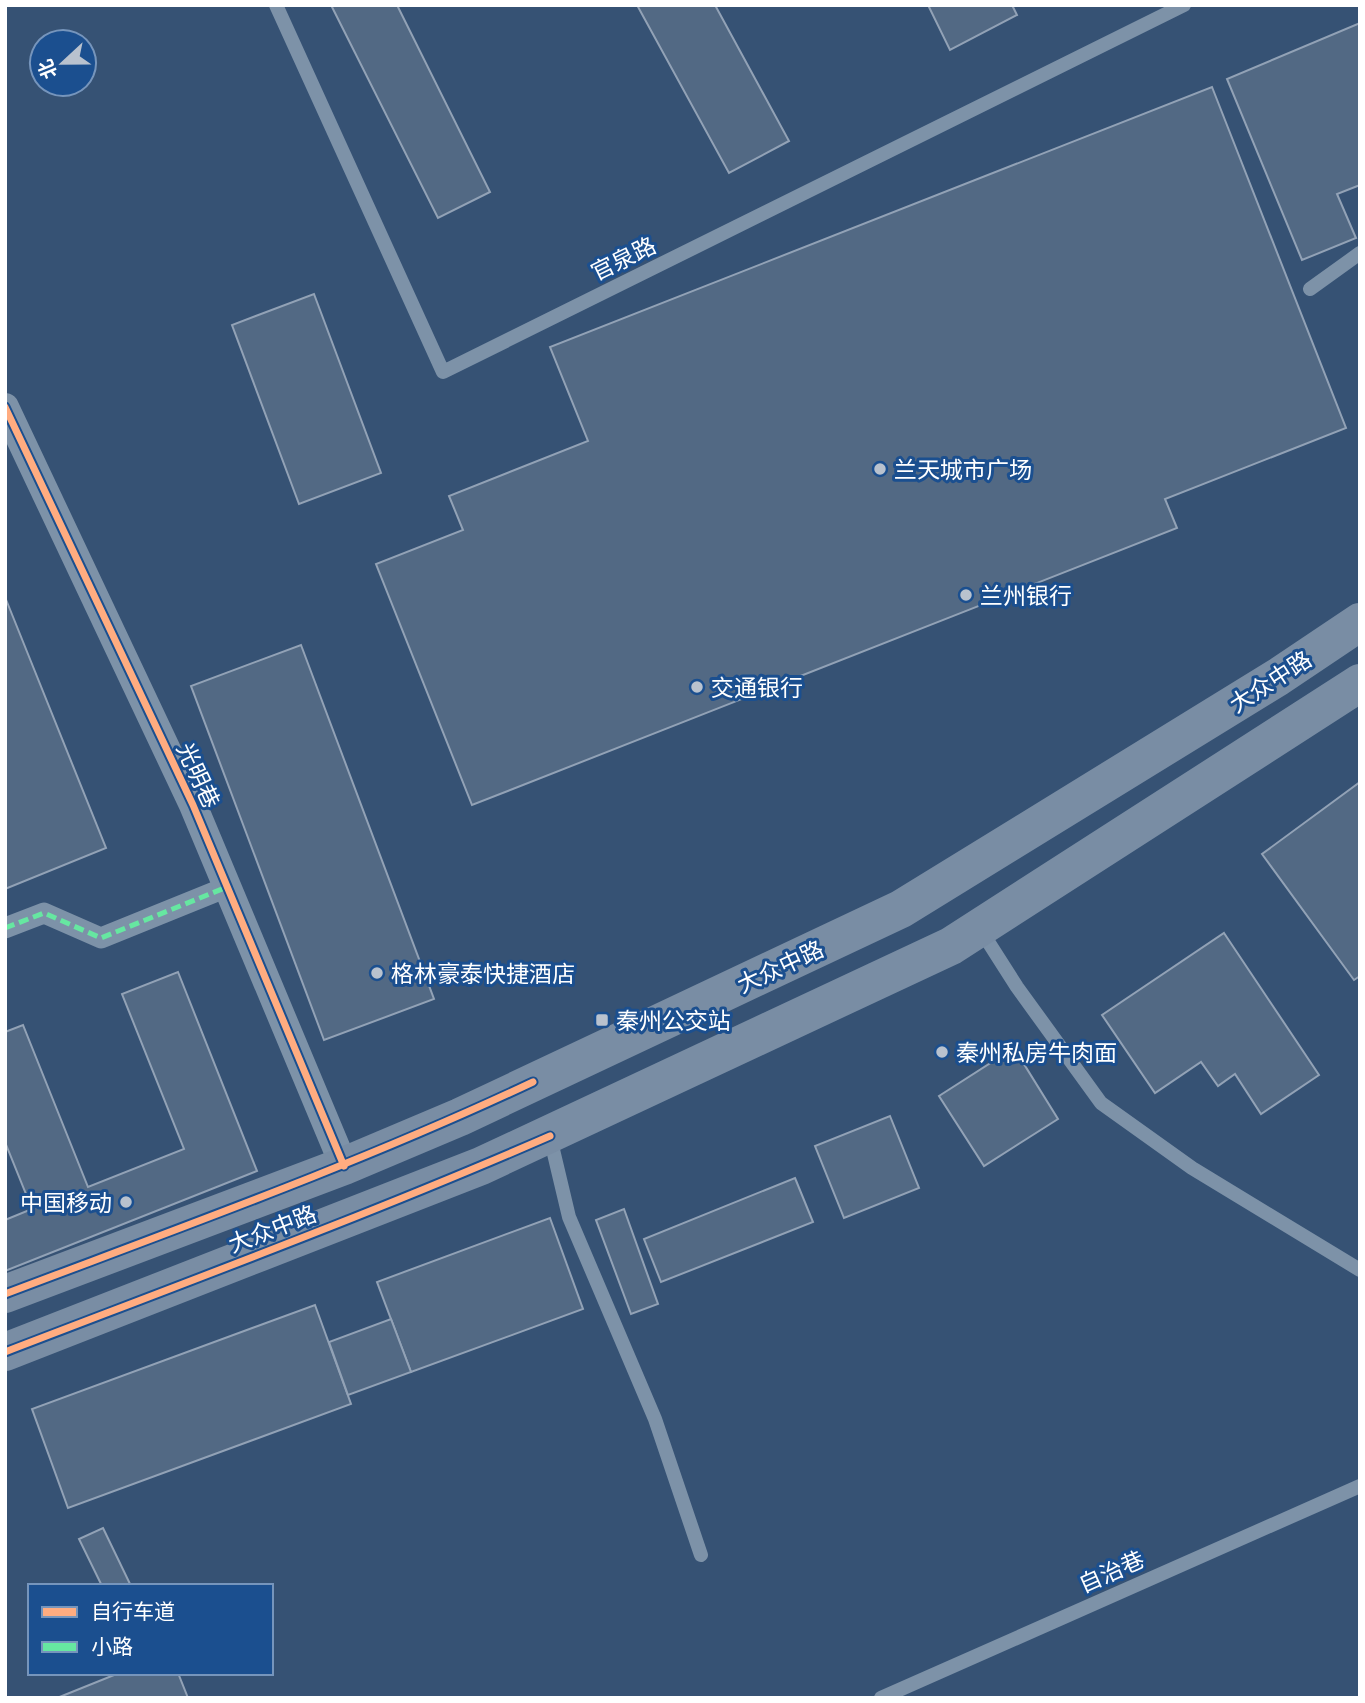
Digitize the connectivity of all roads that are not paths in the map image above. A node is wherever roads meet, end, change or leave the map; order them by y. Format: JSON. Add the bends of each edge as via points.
{"nodes":[{"id":1,"x":276,"y":5,"type":"edge"},
{"id":2,"x":1184,"y":5,"type":"edge"},
{"id":3,"x":1360,"y":253,"type":"edge"},
{"id":4,"x":1310,"y":289,"type":"dead end"},
{"id":5,"x":5,"y":407,"type":"edge"},
{"id":6,"x":1360,"y":622,"type":"edge"},
{"id":7,"x":1360,"y":683,"type":"edge"},
{"id":8,"x":227,"y":887,"type":"junction"},
{"id":9,"x":5,"y":928,"type":"edge"},
{"id":10,"x":979,"y":928,"type":"junction"},
{"id":11,"x":550,"y":1136,"type":"junction"},
{"id":12,"x":344,"y":1166,"type":"junction"},
{"id":13,"x":1360,"y":1270,"type":"edge"},
{"id":14,"x":5,"y":1294,"type":"edge"},
{"id":15,"x":5,"y":1352,"type":"edge"},
{"id":16,"x":1360,"y":1486,"type":"edge"},
{"id":17,"x":701,"y":1555,"type":"dead end"},
{"id":18,"x":881,"y":1698,"type":"edge"}],
"edges":[{"from":1,"to":2,"type":"lane","name":"官泉路","via":[[443,372]]},
{"from":3,"to":4,"type":"lane"},
{"from":5,"to":8,"type":"street","name":"光明巷","via":[[193,805]]},
{"from":6,"to":12,"type":"main road","name":"大众中路","via":[[901,909],[460,1117]]},
{"from":7,"to":10,"type":"main road","name":"大众中路"},
{"from":8,"to":9,"type":"street","via":[[101,938],[44,913]]},
{"from":8,"to":12,"type":"street","name":"光明巷"},
{"from":10,"to":11,"type":"main road","name":"大众中路","via":[[951,946]]},
{"from":10,"to":13,"type":"lane","via":[[1101,1103],[1192,1168]]},
{"from":11,"to":15,"type":"main road","name":"大众中路"},
{"from":11,"to":17,"type":"lane","via":[[569,1217],[655,1419]]},
{"from":12,"to":14,"type":"main road","name":"大众中路"},
{"from":16,"to":18,"type":"lane","name":"自治巷"}]}
